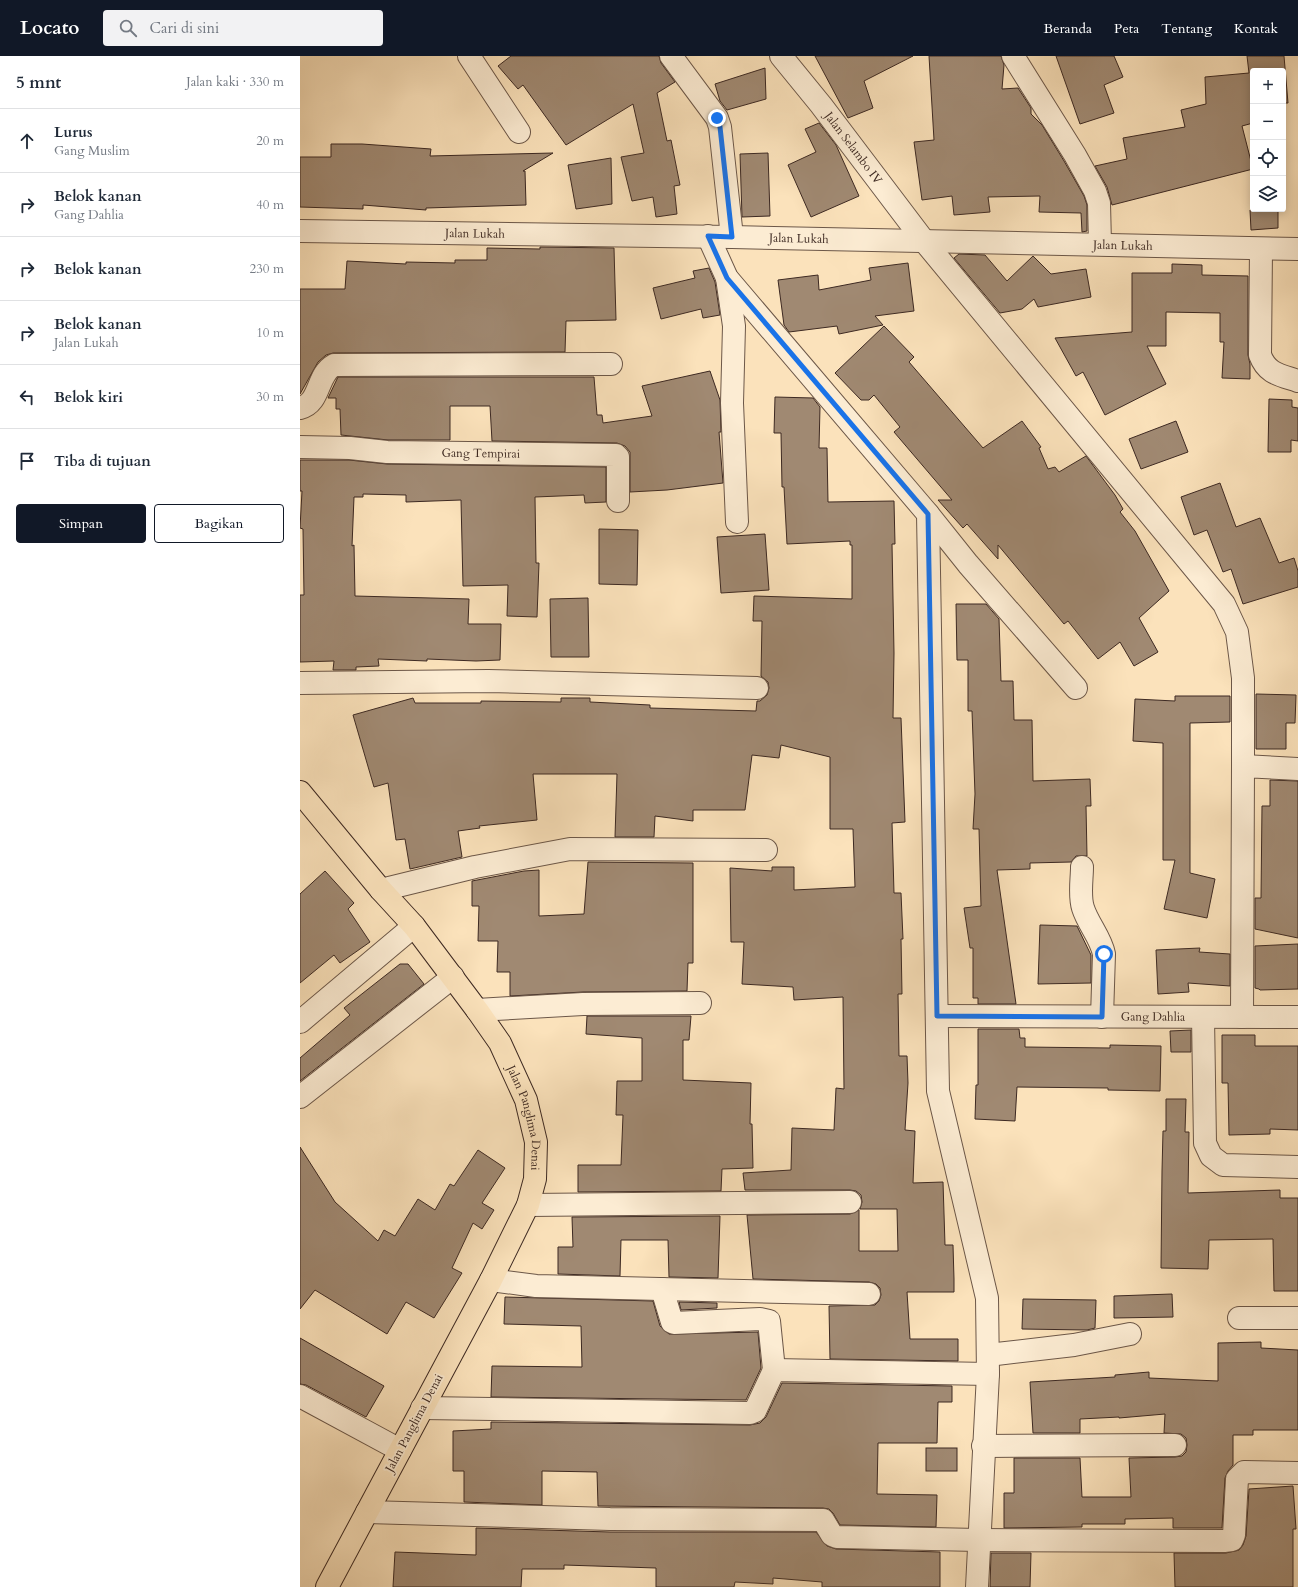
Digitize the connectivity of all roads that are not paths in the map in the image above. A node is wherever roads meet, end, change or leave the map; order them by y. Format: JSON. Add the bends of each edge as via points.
{"nodes":[{"id":1,"x":469,"y":56,"type":"edge"},
{"id":2,"x":671,"y":56,"type":"edge"},
{"id":3,"x":781,"y":56,"type":"edge"},
{"id":4,"x":1013,"y":56,"type":"edge"},
{"id":5,"x":519,"y":132,"type":"dead end"},
{"id":6,"x":300,"y":231,"type":"edge"},
{"id":7,"x":708,"y":236,"type":"junction"},
{"id":8,"x":732,"y":237,"type":"junction"},
{"id":9,"x":924,"y":241,"type":"junction"},
{"id":10,"x":1100,"y":244,"type":"junction"},
{"id":11,"x":1261,"y":249,"type":"junction"},
{"id":12,"x":1298,"y":249,"type":"edge"},
{"id":13,"x":727,"y":278,"type":"junction"},
{"id":14,"x":611,"y":364,"type":"dead end"},
{"id":15,"x":1298,"y":381,"type":"edge"},
{"id":16,"x":300,"y":408,"type":"edge"},
{"id":17,"x":300,"y":447,"type":"edge"},
{"id":18,"x":618,"y":501,"type":"dead end"},
{"id":19,"x":928,"y":514,"type":"junction"},
{"id":20,"x":738,"y":522,"type":"dead end"},
{"id":21,"x":300,"y":683,"type":"edge"},
{"id":22,"x":757,"y":688,"type":"dead end"},
{"id":23,"x":1076,"y":688,"type":"dead end"},
{"id":24,"x":1243,"y":766,"type":"junction"},
{"id":25,"x":1298,"y":769,"type":"edge"},
{"id":26,"x":301,"y":797,"type":"edge"},
{"id":27,"x":766,"y":850,"type":"dead end"},
{"id":28,"x":1082,"y":867,"type":"dead end"},
{"id":29,"x":381,"y":890,"type":"junction"},
{"id":30,"x":414,"y":926,"type":"junction"},
{"id":31,"x":452,"y":977,"type":"junction"},
{"id":32,"x":700,"y":1003,"type":"dead end"},
{"id":33,"x":477,"y":1010,"type":"junction"},
{"id":34,"x":937,"y":1016,"type":"junction"},
{"id":35,"x":1102,"y":1017,"type":"junction"},
{"id":36,"x":1242,"y":1017,"type":"junction"},
{"id":37,"x":1298,"y":1017,"type":"edge"},
{"id":38,"x":1203,"y":1018,"type":"junction"},
{"id":39,"x":300,"y":1022,"type":"edge"},
{"id":40,"x":300,"y":1097,"type":"edge"},
{"id":41,"x":1298,"y":1167,"type":"edge"},
{"id":42,"x":850,"y":1202,"type":"dead end"},
{"id":43,"x":528,"y":1205,"type":"junction"},
{"id":44,"x":491,"y":1280,"type":"junction"},
{"id":45,"x":662,"y":1289,"type":"junction"},
{"id":46,"x":869,"y":1294,"type":"dead end"},
{"id":47,"x":1239,"y":1318,"type":"dead end"},
{"id":48,"x":1298,"y":1318,"type":"edge"},
{"id":49,"x":1130,"y":1334,"type":"dead end"},
{"id":50,"x":988,"y":1364,"type":"junction"},
{"id":51,"x":774,"y":1370,"type":"junction"},
{"id":52,"x":300,"y":1396,"type":"edge"},
{"id":53,"x":422,"y":1408,"type":"junction"},
{"id":54,"x":1175,"y":1445,"type":"dead end"},
{"id":55,"x":983,"y":1446,"type":"junction"},
{"id":56,"x":400,"y":1450,"type":"junction"},
{"id":57,"x":1298,"y":1473,"type":"edge"},
{"id":58,"x":367,"y":1512,"type":"junction"},
{"id":59,"x":978,"y":1540,"type":"junction"},
{"id":60,"x":327,"y":1587,"type":"edge"},
{"id":61,"x":977,"y":1587,"type":"edge"}],
"edges":[{"from":1,"to":5,"type":"street"},
{"from":2,"to":8,"type":"street","via":[[717,118]]},
{"from":3,"to":9,"type":"street","name":"Jalan Selambo IV"},
{"from":4,"to":10,"type":"street","via":[[1095,191],[1099,203]]},
{"from":6,"to":7,"type":"street","name":"Jalan Lukah"},
{"from":7,"to":8,"type":"street","name":"Jalan Lukah"},
{"from":7,"to":13,"type":"street"},
{"from":8,"to":9,"type":"street","name":"Jalan Lukah"},
{"from":9,"to":10,"type":"street","name":"Jalan Lukah"},
{"from":9,"to":24,"type":"street","name":"Jalan Selambo IV","via":[[1224,604],[1237,632],[1243,678]]},
{"from":10,"to":11,"type":"street","name":"Jalan Lukah"},
{"from":11,"to":12,"type":"street","name":"Jalan Lukah"},
{"from":11,"to":15,"type":"street","via":[[1260,355],[1263,364],[1270,371]]},
{"from":13,"to":19,"type":"street"},
{"from":13,"to":20,"type":"street","via":[[734,326],[732,403]]},
{"from":14,"to":16,"type":"street","via":[[334,365],[325,373],[312,402]]},
{"from":17,"to":18,"type":"street","name":"Gang Tempirai","via":[[387,452],[616,455]]},
{"from":19,"to":23,"type":"street"},
{"from":19,"to":34,"type":"street"},
{"from":21,"to":22,"type":"street","via":[[488,681]]},
{"from":24,"to":25,"type":"street"},
{"from":24,"to":36,"type":"street","name":"Jalan Selambo IV"},
{"from":26,"to":29,"type":"main road","name":"Jalan Panglima Denai"},
{"from":27,"to":29,"type":"street","via":[[570,849],[475,867]]},
{"from":28,"to":35,"type":"street","via":[[1082,906],[1103,947],[1104,954]]},
{"from":29,"to":30,"type":"main road","name":"Jalan Panglima Denai"},
{"from":30,"to":31,"type":"main road","name":"Jalan Panglima Denai"},
{"from":30,"to":39,"type":"street"},
{"from":31,"to":33,"type":"main road","name":"Jalan Panglima Denai"},
{"from":31,"to":40,"type":"street"},
{"from":32,"to":33,"type":"street","via":[[583,1004]]},
{"from":33,"to":43,"type":"main road","name":"Jalan Panglima Denai","via":[[500,1043],[526,1100],[536,1142],[535,1179]]},
{"from":34,"to":35,"type":"street","name":"Gang Dahlia"},
{"from":34,"to":50,"type":"street","via":[[938,1091],[987,1298]]},
{"from":35,"to":38,"type":"street","name":"Gang Dahlia"},
{"from":36,"to":37,"type":"street","name":"Gang Dahlia"},
{"from":36,"to":38,"type":"street","name":"Gang Dahlia"},
{"from":38,"to":41,"type":"street","via":[[1205,1143],[1211,1156],[1223,1165]]},
{"from":42,"to":43,"type":"street"},
{"from":43,"to":44,"type":"main road","name":"Jalan Panglima Denai"},
{"from":44,"to":45,"type":"street","via":[[536,1286]]},
{"from":44,"to":53,"type":"main road","name":"Jalan Panglima Denai"},
{"from":45,"to":46,"type":"street"},
{"from":45,"to":51,"type":"street","via":[[674,1323],[760,1319],[769,1321]]},
{"from":47,"to":48,"type":"street"},
{"from":49,"to":50,"type":"street"},
{"from":50,"to":51,"type":"street"},
{"from":50,"to":55,"type":"street"},
{"from":51,"to":53,"type":"street","via":[[755,1411],[750,1413]]},
{"from":52,"to":56,"type":"street"},
{"from":53,"to":56,"type":"main road","name":"Jalan Panglima Denai"},
{"from":54,"to":55,"type":"street"},
{"from":55,"to":59,"type":"street"},
{"from":56,"to":58,"type":"main road","name":"Jalan Panglima Denai"},
{"from":57,"to":59,"type":"street","via":[[1240,1474],[1237,1479],[1232,1540]]},
{"from":58,"to":59,"type":"street","via":[[610,1519],[823,1520],[836,1537]]},
{"from":58,"to":60,"type":"main road","name":"Jalan Panglima Denai"},
{"from":59,"to":61,"type":"street"}]}
